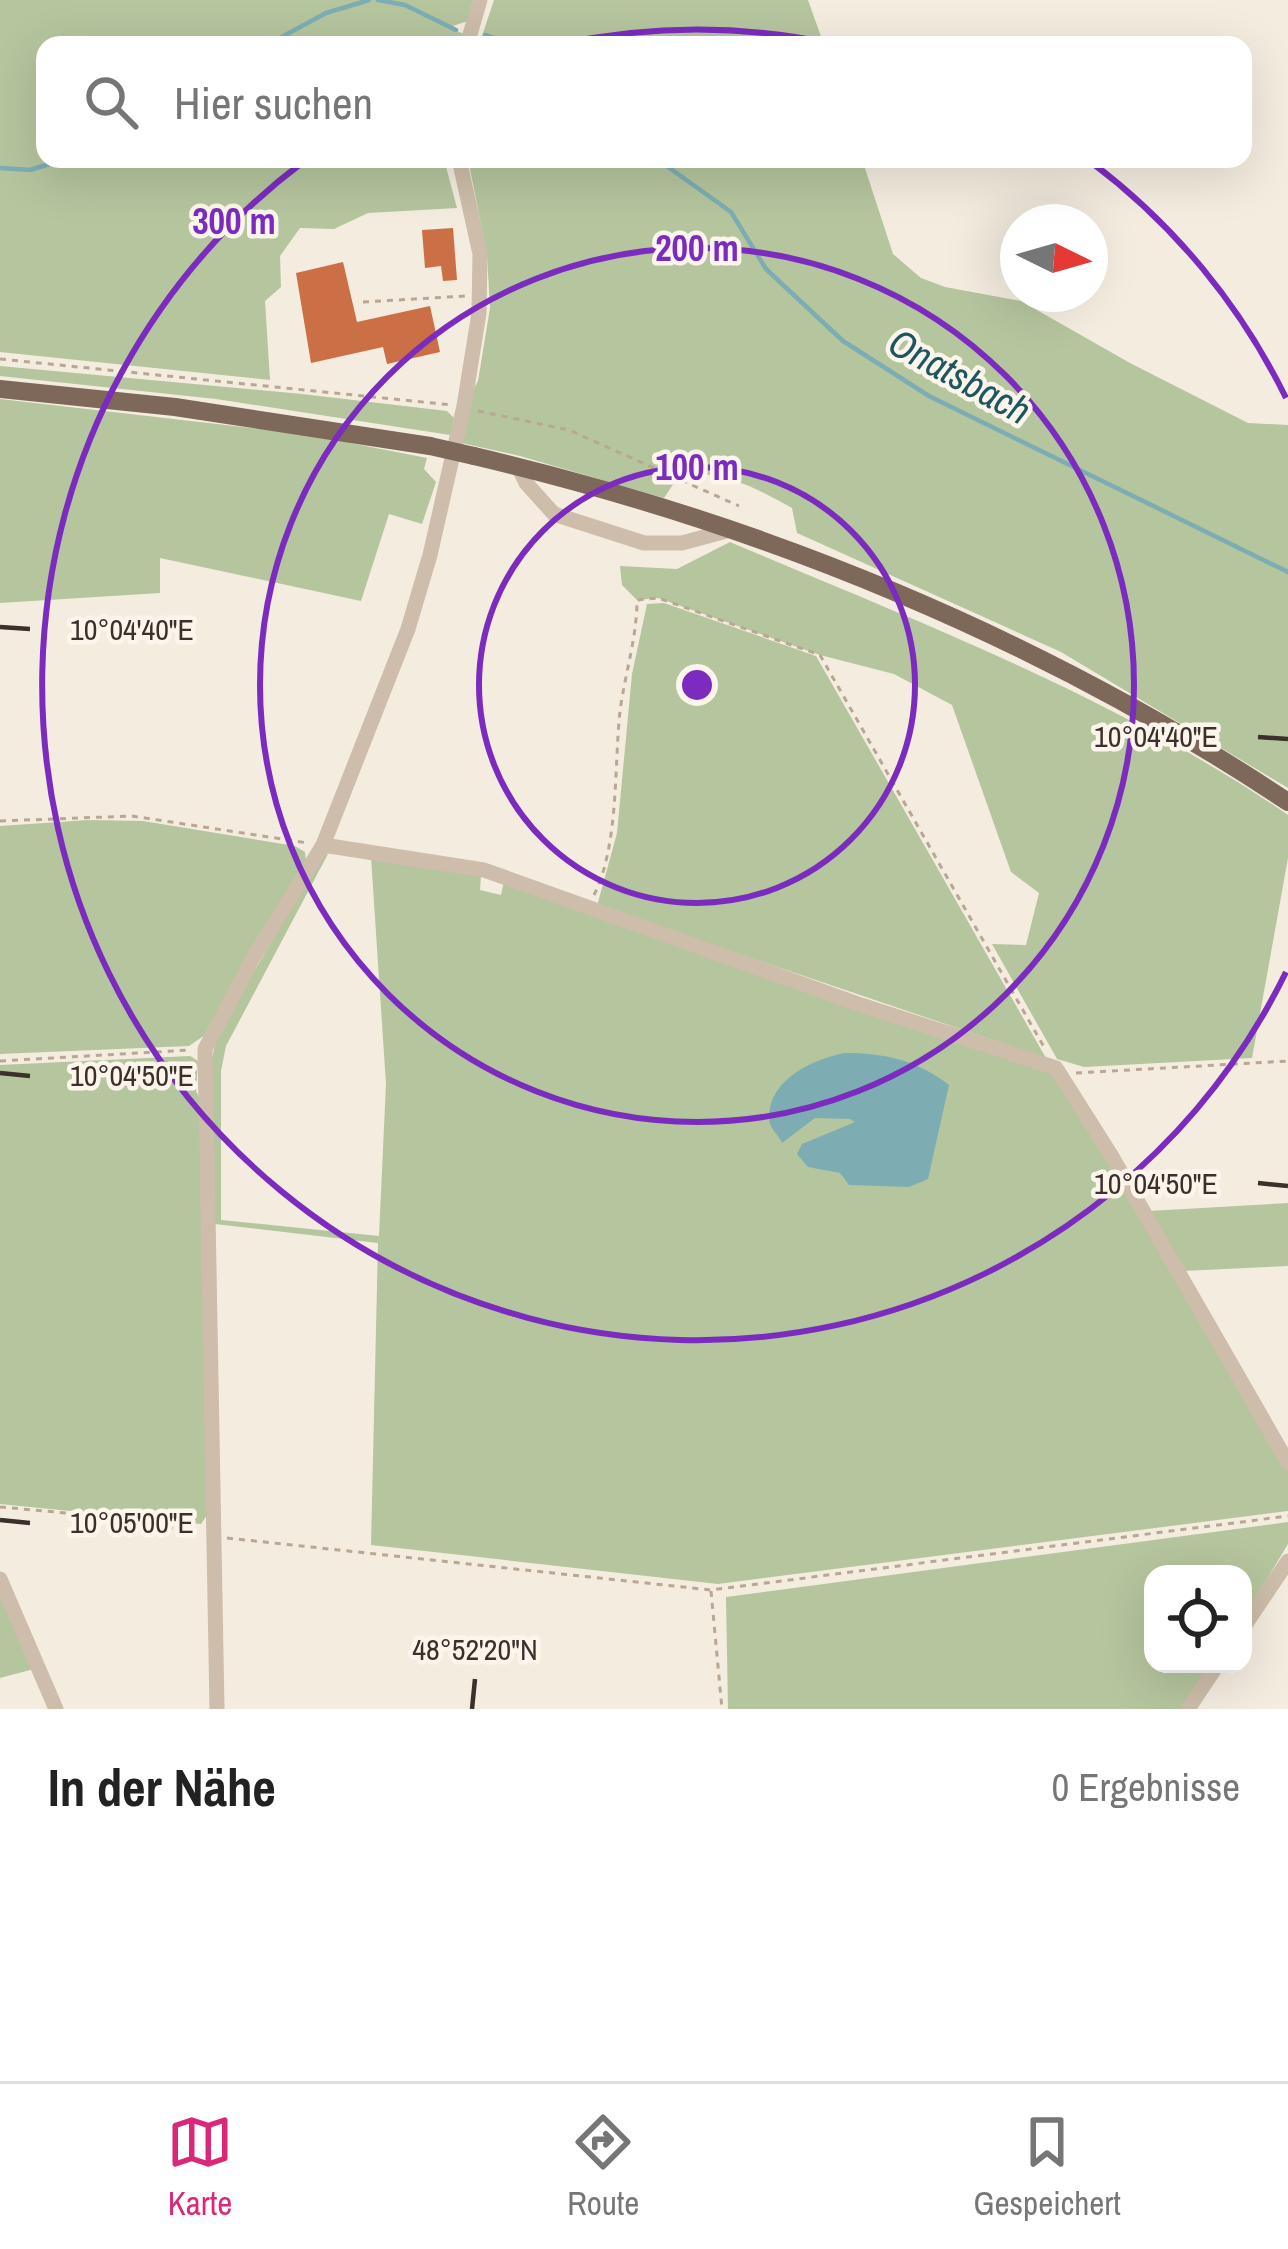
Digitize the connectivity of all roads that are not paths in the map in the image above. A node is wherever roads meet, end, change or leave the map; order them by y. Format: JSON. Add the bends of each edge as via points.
{"nodes":[{"id":1,"x":481,"y":0,"type":"edge"},
{"id":2,"x":470,"y":36,"type":"edge"},
{"id":3,"x":461,"y":168,"type":"edge"},
{"id":4,"x":0,"y":388,"type":"edge"},
{"id":5,"x":518,"y":466,"type":"junction"},
{"id":6,"x":730,"y":530,"type":"junction"},
{"id":7,"x":1288,"y":802,"type":"edge"},
{"id":8,"x":323,"y":845,"type":"junction"},
{"id":9,"x":1288,"y":1462,"type":"edge"},
{"id":10,"x":1288,"y":1562,"type":"edge"},
{"id":11,"x":0,"y":1579,"type":"edge"},
{"id":12,"x":1252,"y":1615,"type":"edge"},
{"id":13,"x":1212,"y":1673,"type":"edge"},
{"id":14,"x":56,"y":1709,"type":"edge"},
{"id":15,"x":217,"y":1709,"type":"edge"},
{"id":16,"x":1188,"y":1709,"type":"edge"}],
"edges":[{"from":1,"to":2,"type":"street"},
{"from":3,"to":8,"type":"street","via":[[480,254],[464,406],[408,629]]},
{"from":4,"to":5,"type":"main road","bridge":true,"via":[[175,406]]},
{"from":5,"to":6,"type":"main road"},
{"from":5,"to":6,"type":"street","via":[[554,514],[644,543]]},
{"from":6,"to":7,"type":"main road","via":[[879,586],[1044,662]]},
{"from":8,"to":9,"type":"street","via":[[484,870],[1059,1070]]},
{"from":8,"to":15,"type":"street","via":[[205,1049]]},
{"from":10,"to":12,"type":"street"},
{"from":11,"to":14,"type":"street"},
{"from":13,"to":16,"type":"street"}]}
